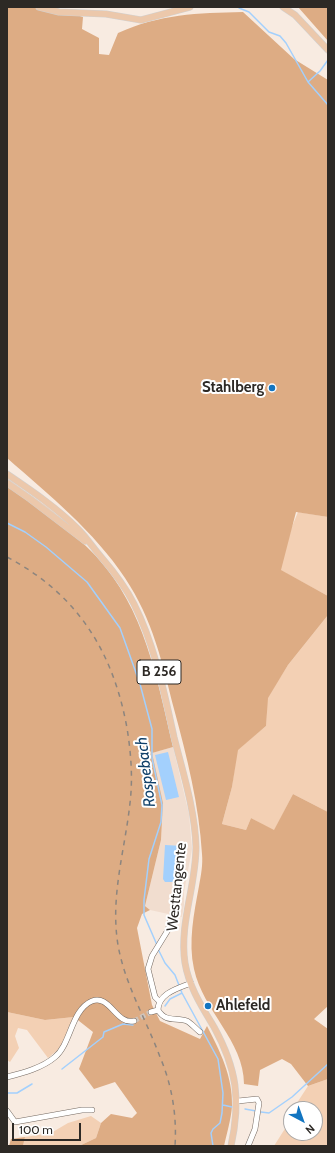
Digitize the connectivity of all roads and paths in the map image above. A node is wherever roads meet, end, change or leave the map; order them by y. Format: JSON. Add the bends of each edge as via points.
{"nodes":[{"id":1,"x":39,"y":7,"type":"edge"},
{"id":2,"x":190,"y":7,"type":"edge"},
{"id":3,"x":283,"y":7,"type":"edge"},
{"id":4,"x":328,"y":50,"type":"edge"},
{"id":5,"x":7,"y":474,"type":"edge"},
{"id":6,"x":7,"y":484,"type":"edge"},
{"id":7,"x":91,"y":545,"type":"junction"},
{"id":8,"x":172,"y":915,"type":"dead end"},
{"id":9,"x":191,"y":983,"type":"junction"},
{"id":10,"x":160,"y":1002,"type":"junction"},
{"id":11,"x":158,"y":1010,"type":"junction"},
{"id":12,"x":151,"y":1012,"type":"tunnel mouth"},
{"id":13,"x":134,"y":1021,"type":"dead end"},
{"id":14,"x":200,"y":1032,"type":"dead end"},
{"id":15,"x":7,"y":1077,"type":"edge"},
{"id":16,"x":238,"y":1100,"type":"junction"},
{"id":17,"x":92,"y":1110,"type":"dead end"},
{"id":18,"x":7,"y":1111,"type":"edge"},
{"id":19,"x":230,"y":1146,"type":"edge"},
{"id":20,"x":248,"y":1146,"type":"edge"}],
"edges":[{"from":1,"to":2,"type":"main road","via":[[58,12],[106,14],[141,20]]},
{"from":3,"to":4,"type":"main road","via":[[295,15]]},
{"from":5,"to":7,"type":"main road","name":"Westtangente","number":"B 256","via":[[62,514]]},
{"from":6,"to":7,"type":"main road","name":"Westtangente","number":"B 256"},
{"from":7,"to":9,"type":"main road","name":"Westtangente","number":"B 256","via":[[134,603],[148,636],[192,812],[196,849],[184,948]]},
{"from":8,"to":10,"type":"street","via":[[168,930],[148,969],[155,997]]},
{"from":9,"to":10,"type":"street","via":[[164,996]]},
{"from":9,"to":16,"type":"main road","name":"Westtangente","number":"B 256","via":[[230,1059]]},
{"from":10,"to":11,"type":"street"},
{"from":11,"to":12,"type":"street"},
{"from":11,"to":14,"type":"street","via":[[164,1017],[187,1021]]},
{"from":13,"to":15,"type":"street","via":[[122,1019],[106,1003],[93,1001],[80,1012],[56,1057],[29,1071]]},
{"from":16,"to":19,"type":"main road","name":"Westtangente","number":"B 256","via":[[236,1125]]},
{"from":16,"to":20,"type":"street","via":[[257,1100],[259,1103],[255,1129]]},
{"from":17,"to":18,"type":"street","via":[[15,1122]]}]}
